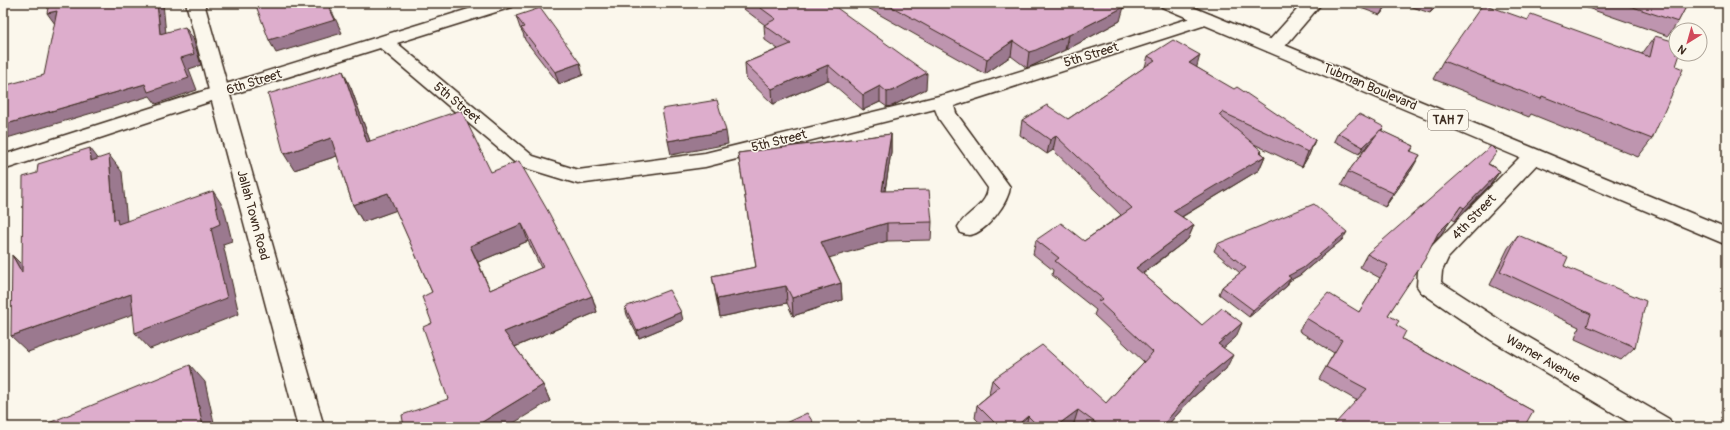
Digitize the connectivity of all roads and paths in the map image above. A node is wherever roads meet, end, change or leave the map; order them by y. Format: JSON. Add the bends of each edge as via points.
{"nodes":[{"id":1,"x":195,"y":3,"type":"edge"},
{"id":2,"x":506,"y":3,"type":"edge"},
{"id":3,"x":1168,"y":3,"type":"edge"},
{"id":4,"x":1313,"y":3,"type":"edge"},
{"id":5,"x":1206,"y":19,"type":"junction"},
{"id":6,"x":384,"y":41,"type":"junction"},
{"id":7,"x":1274,"y":46,"type":"junction"},
{"id":8,"x":220,"y":92,"type":"junction"},
{"id":9,"x":952,"y":98,"type":"junction"},
{"id":10,"x":1533,"y":156,"type":"junction"},
{"id":11,"x":3,"y":163,"type":"edge"},
{"id":12,"x":969,"y":227,"type":"dead end"},
{"id":13,"x":1727,"y":237,"type":"edge"},
{"id":14,"x":1429,"y":286,"type":"joint"},
{"id":15,"x":311,"y":427,"type":"edge"},
{"id":16,"x":1660,"y":427,"type":"edge"}],
"edges":[{"from":1,"to":8,"type":"main road","name":"Jallah Town Road"},
{"from":2,"to":6,"type":"main road","name":"6th Street"},
{"from":3,"to":5,"type":"main road","name":"Tubman Boulevard","number":"TAH 7"},
{"from":4,"to":7,"type":"main road"},
{"from":5,"to":7,"type":"main road","name":"Tubman Boulevard","number":"TAH 7"},
{"from":5,"to":9,"type":"main road","name":"5th Street"},
{"from":6,"to":8,"type":"main road","name":"6th Street"},
{"from":6,"to":9,"type":"main road","name":"5th Street","via":[[526,161],[578,177],[705,160]]},
{"from":7,"to":10,"type":"main road","name":"Tubman Boulevard","number":"TAH 7"},
{"from":8,"to":11,"type":"main road","name":"6th Street"},
{"from":8,"to":15,"type":"main road","name":"Jallah Town Road"},
{"from":9,"to":12,"type":"main road","via":[[944,107],[946,114],[999,187],[1000,194]]},
{"from":10,"to":13,"type":"main road","name":"Tubman Boulevard","number":"TAH 7"},
{"from":10,"to":14,"type":"main road","name":"4th Street","via":[[1439,253],[1430,271]]},
{"from":14,"to":16,"type":"main road","name":"Warner Avenue","via":[[1500,333]]}]}
